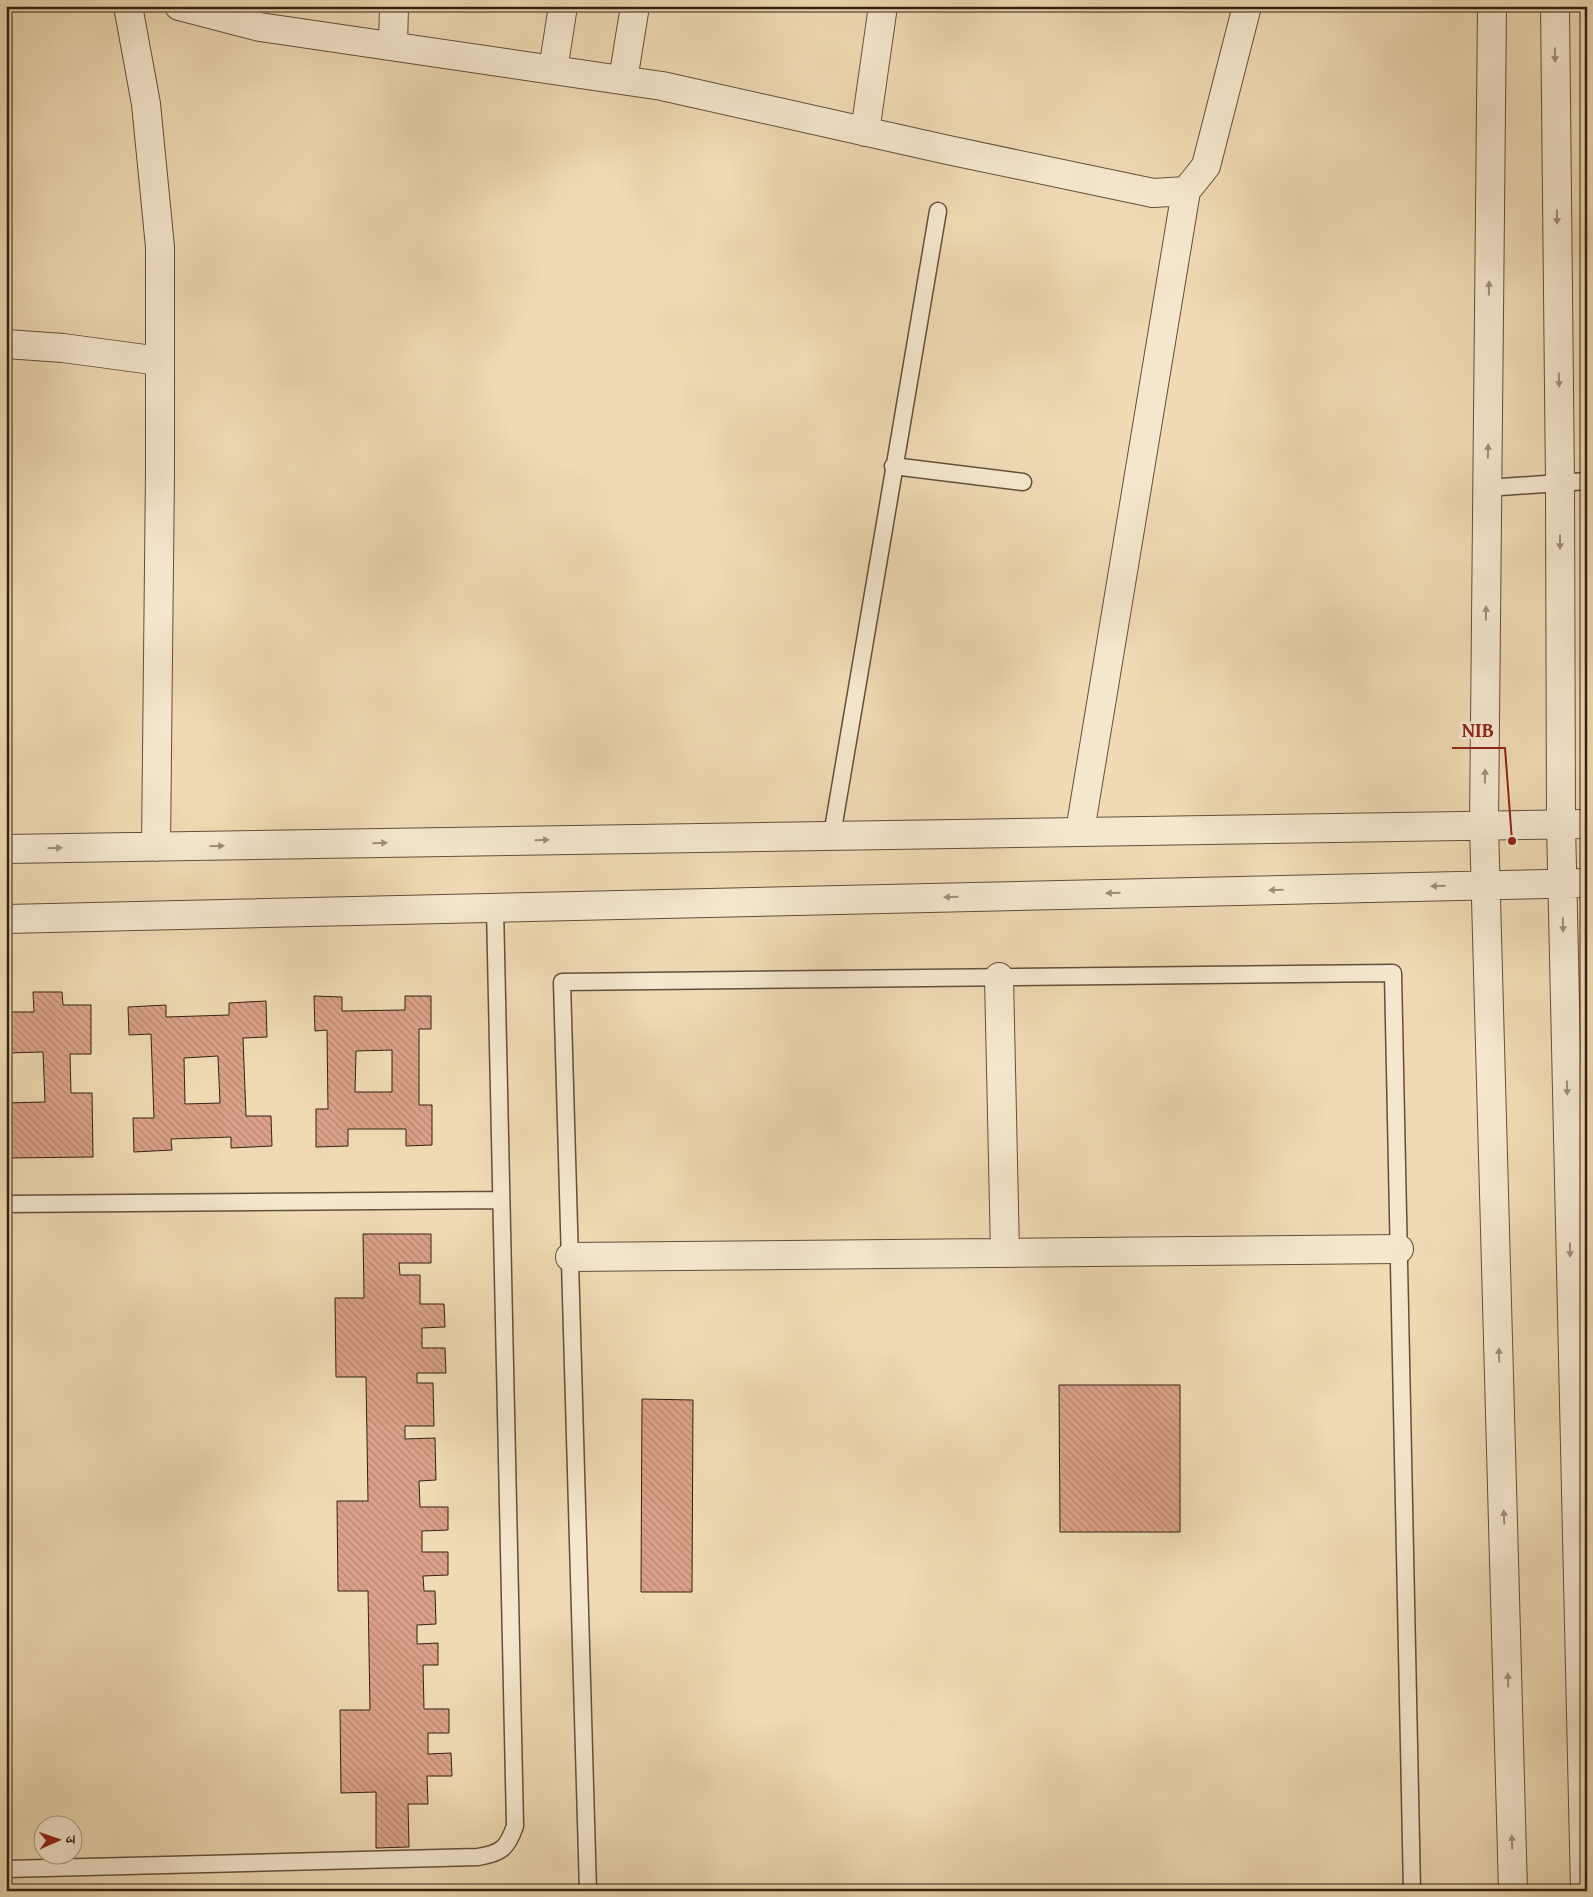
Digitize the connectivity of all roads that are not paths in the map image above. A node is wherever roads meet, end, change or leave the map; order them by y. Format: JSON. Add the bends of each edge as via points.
{"nodes":[{"id":1,"x":128,"y":6,"type":"edge"},
{"id":2,"x":179,"y":6,"type":"edge"},
{"id":3,"x":394,"y":6,"type":"edge"},
{"id":4,"x":563,"y":6,"type":"edge"},
{"id":5,"x":636,"y":6,"type":"edge"},
{"id":6,"x":883,"y":6,"type":"edge"},
{"id":7,"x":1492,"y":6,"type":"edge"},
{"id":8,"x":1555,"y":6,"type":"edge"},
{"id":9,"x":1240,"y":8,"type":"edge"},
{"id":10,"x":393,"y":46,"type":"junction"},
{"id":11,"x":553,"y":70,"type":"junction"},
{"id":12,"x":623,"y":80,"type":"junction"},
{"id":13,"x":865,"y":132,"type":"junction"},
{"id":14,"x":1186,"y":191,"type":"junction"},
{"id":15,"x":938,"y":211,"type":"dead end"},
{"id":16,"x":6,"y":344,"type":"edge"},
{"id":17,"x":160,"y":361,"type":"junction"},
{"id":18,"x":893,"y":466,"type":"junction"},
{"id":19,"x":1587,"y":481,"type":"edge"},
{"id":20,"x":1023,"y":482,"type":"dead end"},
{"id":21,"x":1560,"y":483,"type":"junction"},
{"id":22,"x":1488,"y":488,"type":"junction"},
{"id":23,"x":1574,"y":824,"type":"edge"},
{"id":24,"x":1484,"y":825,"type":"junction"},
{"id":25,"x":1080,"y":831,"type":"junction"},
{"id":26,"x":832,"y":835,"type":"junction"},
{"id":27,"x":156,"y":847,"type":"junction"},
{"id":28,"x":6,"y":849,"type":"edge"},
{"id":29,"x":1574,"y":883,"type":"edge"},
{"id":30,"x":1487,"y":885,"type":"junction"},
{"id":31,"x":495,"y":908,"type":"junction"},
{"id":32,"x":6,"y":919,"type":"edge"},
{"id":33,"x":999,"y":977,"type":"junction"},
{"id":34,"x":501,"y":1200,"type":"junction"},
{"id":35,"x":6,"y":1204,"type":"edge"},
{"id":36,"x":1399,"y":1249,"type":"junction"},
{"id":37,"x":1005,"y":1253,"type":"junction"},
{"id":38,"x":570,"y":1257,"type":"junction"},
{"id":39,"x":1585,"y":1841,"type":"edge"},
{"id":40,"x":6,"y":1868,"type":"edge"},
{"id":41,"x":588,"y":1891,"type":"edge"},
{"id":42,"x":1412,"y":1891,"type":"edge"},
{"id":43,"x":1513,"y":1891,"type":"edge"},
{"id":44,"x":1584,"y":1891,"type":"edge"}],
"edges":[{"from":1,"to":17,"type":"street","via":[[146,104],[160,247]]},
{"from":2,"to":10,"type":"street","via":[[260,27]]},
{"from":3,"to":10,"type":"street"},
{"from":4,"to":11,"type":"street"},
{"from":5,"to":12,"type":"street"},
{"from":6,"to":13,"type":"street"},
{"from":22,"to":7,"type":"street","one_way":true},
{"from":8,"to":21,"type":"street","one_way":true},
{"from":9,"to":14,"type":"street","via":[[1206,166]]},
{"from":10,"to":11,"type":"street"},
{"from":11,"to":12,"type":"street"},
{"from":12,"to":13,"type":"street"},
{"from":13,"to":14,"type":"street","via":[[1153,193]]},
{"from":14,"to":25,"type":"street"},
{"from":15,"to":18,"type":"lane"},
{"from":16,"to":17,"type":"street"},
{"from":17,"to":27,"type":"street"},
{"from":18,"to":20,"type":"lane"},
{"from":18,"to":26,"type":"lane"},
{"from":19,"to":21,"type":"lane"},
{"from":21,"to":22,"type":"lane"},
{"from":21,"to":23,"type":"street","one_way":true},
{"from":24,"to":22,"type":"street","one_way":true},
{"from":23,"to":24,"type":"street"},
{"from":23,"to":29,"type":"street"},
{"from":24,"to":25,"type":"street"},
{"from":24,"to":30,"type":"street"},
{"from":25,"to":26,"type":"street"},
{"from":27,"to":26,"type":"street","one_way":true},
{"from":28,"to":27,"type":"street","one_way":true},
{"from":29,"to":30,"type":"street"},
{"from":29,"to":39,"type":"street","one_way":true},
{"from":30,"to":31,"type":"street","one_way":true},
{"from":43,"to":30,"type":"street","one_way":true},
{"from":31,"to":32,"type":"street"},
{"from":31,"to":34,"type":"lane"},
{"from":33,"to":36,"type":"lane","via":[[1393,973]]},
{"from":33,"to":37,"type":"street"},
{"from":33,"to":38,"type":"lane","via":[[562,982]]},
{"from":34,"to":35,"type":"lane"},
{"from":34,"to":40,"type":"lane","via":[[515,1826],[509,1843],[493,1855],[478,1857]]},
{"from":36,"to":37,"type":"street"},
{"from":36,"to":42,"type":"lane"},
{"from":37,"to":38,"type":"street"},
{"from":38,"to":41,"type":"lane"},
{"from":39,"to":44,"type":"street"}]}
